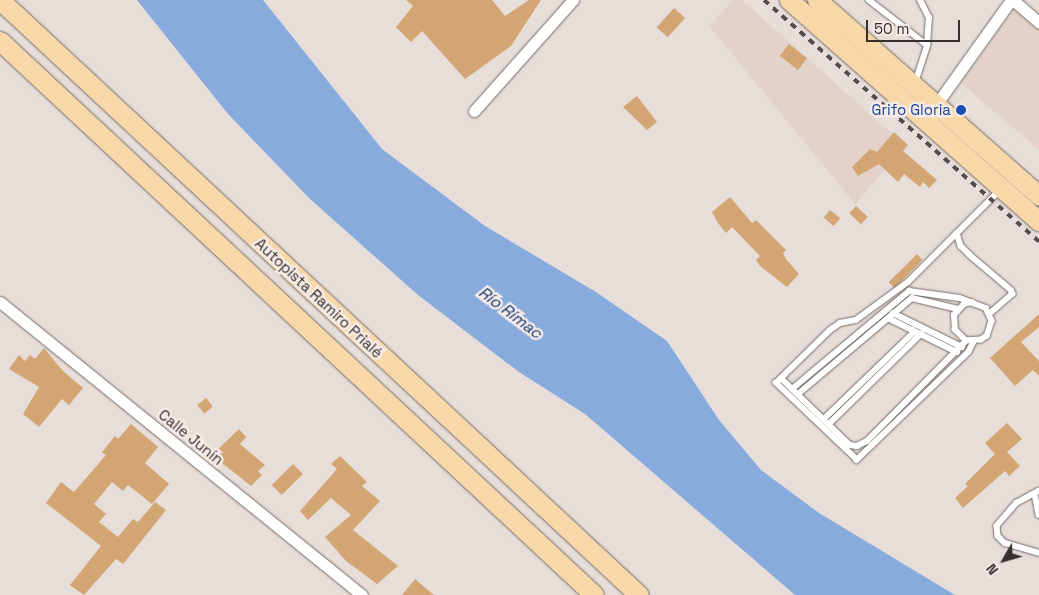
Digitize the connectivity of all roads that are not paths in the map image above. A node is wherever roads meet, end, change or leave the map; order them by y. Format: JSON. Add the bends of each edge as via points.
{"nodes":[{"id":1,"x":0,"y":0,"type":"edge"},
{"id":2,"x":573,"y":0,"type":"edge"},
{"id":3,"x":789,"y":0,"type":"edge"},
{"id":4,"x":869,"y":0,"type":"edge"},
{"id":5,"x":920,"y":0,"type":"edge"},
{"id":6,"x":1012,"y":0,"type":"edge"},
{"id":7,"x":820,"y":1,"type":"edge"},
{"id":8,"x":1039,"y":23,"type":"edge"},
{"id":9,"x":0,"y":41,"type":"edge"},
{"id":10,"x":927,"y":45,"type":"junction"},
{"id":11,"x":914,"y":86,"type":"junction"},
{"id":12,"x":936,"y":104,"type":"junction"},
{"id":13,"x":474,"y":111,"type":"dead end"},
{"id":14,"x":926,"y":121,"type":"junction"},
{"id":15,"x":1002,"y":188,"type":"junction"},
{"id":16,"x":1039,"y":196,"type":"edge"},
{"id":17,"x":1039,"y":221,"type":"edge"},
{"id":18,"x":957,"y":233,"type":"junction"},
{"id":19,"x":0,"y":302,"type":"edge"},
{"id":20,"x":972,"y":302,"type":"junction"},
{"id":21,"x":958,"y":309,"type":"junction"},
{"id":22,"x":990,"y":314,"type":"junction"},
{"id":23,"x":890,"y":316,"type":"junction"},
{"id":24,"x":912,"y":330,"type":"junction"},
{"id":25,"x":921,"y":334,"type":"junction"},
{"id":26,"x":966,"y":341,"type":"junction"},
{"id":27,"x":974,"y":342,"type":"junction"},
{"id":28,"x":962,"y":347,"type":"junction"},
{"id":29,"x":957,"y":352,"type":"junction"},
{"id":30,"x":781,"y":378,"type":"junction"},
{"id":31,"x":792,"y":389,"type":"junction"},
{"id":32,"x":798,"y":394,"type":"junction"},
{"id":33,"x":824,"y":419,"type":"junction"},
{"id":34,"x":829,"y":424,"type":"junction"},
{"id":35,"x":1037,"y":492,"type":"edge"},
{"id":36,"x":1039,"y":515,"type":"edge"},
{"id":37,"x":1039,"y":553,"type":"edge"},
{"id":38,"x":362,"y":595,"type":"edge"},
{"id":39,"x":594,"y":595,"type":"edge"},
{"id":40,"x":639,"y":595,"type":"edge"}],
"edges":[{"from":1,"to":40,"type":"highway","name":"Autopista Ramiro Prialé"},
{"from":2,"to":13,"type":"street"},
{"from":3,"to":14,"type":"highway"},
{"from":4,"to":10,"type":"lane"},
{"from":5,"to":10,"type":"lane","via":[[929,18]]},
{"from":6,"to":8,"type":"street"},
{"from":6,"to":12,"type":"street"},
{"from":7,"to":11,"type":"highway"},
{"from":9,"to":39,"type":"highway","name":"Autopista Ramiro Prialé"},
{"from":10,"to":11,"type":"lane"},
{"from":11,"to":12,"type":"highway"},
{"from":12,"to":14,"type":"street"},
{"from":12,"to":16,"type":"highway"},
{"from":14,"to":15,"type":"highway"},
{"from":15,"to":17,"type":"highway"},
{"from":15,"to":18,"type":"lane"},
{"from":18,"to":22,"type":"lane","via":[[970,255],[1013,294]]},
{"from":18,"to":30,"type":"lane","via":[[908,282],[856,320],[840,323],[830,330]]},
{"from":19,"to":38,"type":"street","name":"Calle Junín"},
{"from":20,"to":21,"type":"lane"},
{"from":20,"to":22,"type":"lane","via":[[986,308]]},
{"from":20,"to":31,"type":"lane","via":[[909,291]]},
{"from":21,"to":23,"type":"lane","via":[[912,298]]},
{"from":21,"to":26,"type":"lane","via":[[953,323]]},
{"from":22,"to":27,"type":"lane","via":[[992,321],[987,336]]},
{"from":23,"to":24,"type":"lane"},
{"from":23,"to":28,"type":"lane"},
{"from":23,"to":32,"type":"lane"},
{"from":24,"to":25,"type":"lane"},
{"from":24,"to":33,"type":"lane","via":[[912,334]]},
{"from":25,"to":29,"type":"lane"},
{"from":25,"to":34,"type":"lane"},
{"from":26,"to":27,"type":"lane"},
{"from":26,"to":28,"type":"lane"},
{"from":27,"to":30,"type":"lane","via":[[969,352],[857,460],[776,383]]},
{"from":28,"to":29,"type":"lane"},
{"from":29,"to":34,"type":"lane","via":[[867,441],[850,445]]},
{"from":30,"to":31,"type":"lane"},
{"from":31,"to":32,"type":"lane"},
{"from":32,"to":33,"type":"lane"},
{"from":33,"to":34,"type":"lane"},
{"from":35,"to":36,"type":"lane"},
{"from":35,"to":37,"type":"lane","via":[[1017,503],[997,526],[1005,543]]}]}
